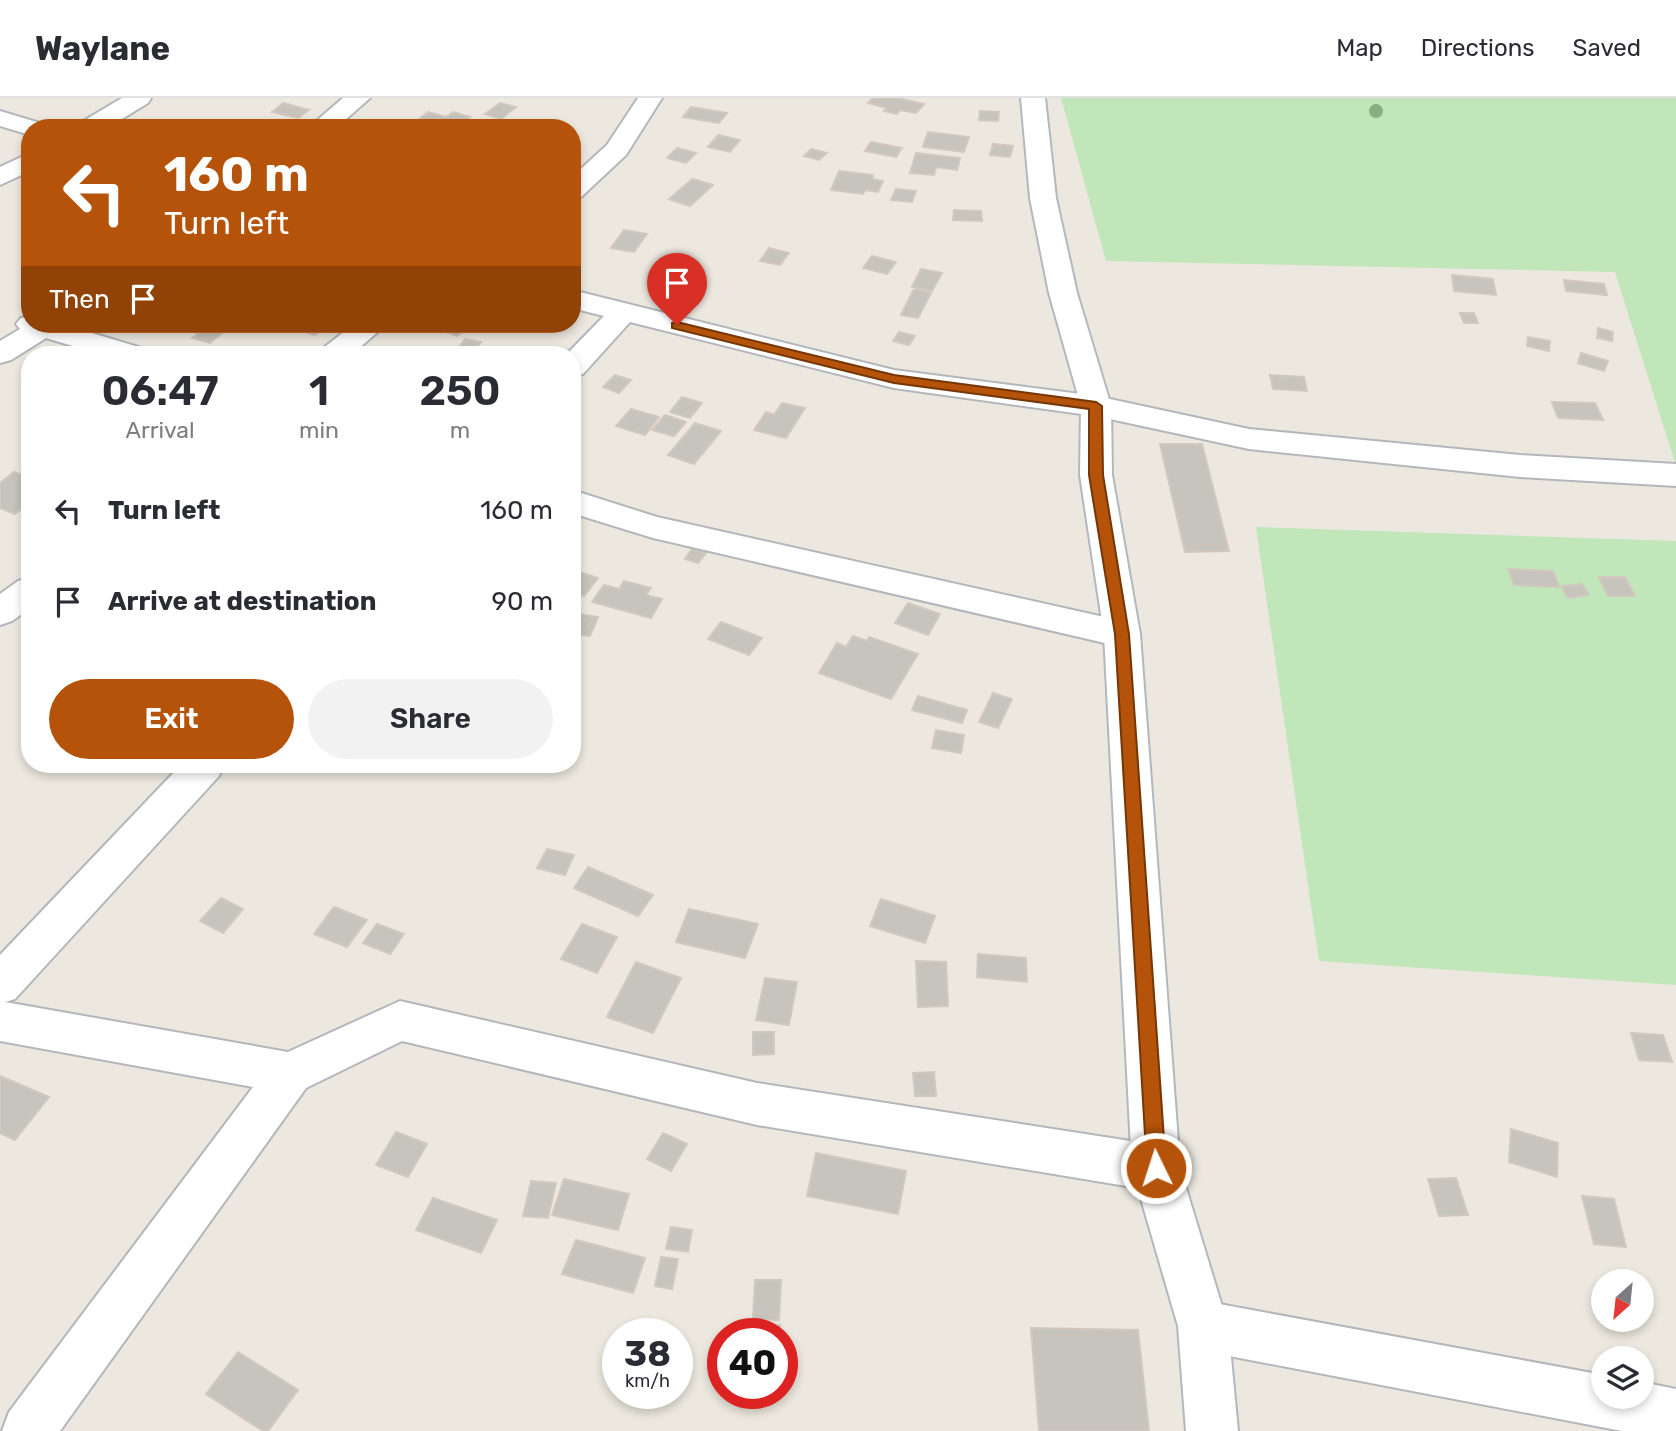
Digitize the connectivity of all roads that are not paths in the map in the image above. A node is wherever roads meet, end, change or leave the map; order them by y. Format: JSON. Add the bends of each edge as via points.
{"nodes":[{"id":1,"x":139,"y":98,"type":"edge"},
{"id":2,"x":358,"y":98,"type":"edge"},
{"id":3,"x":650,"y":98,"type":"edge"},
{"id":4,"x":1033,"y":98,"type":"edge"},
{"id":5,"x":0,"y":118,"type":"edge"},
{"id":6,"x":104,"y":119,"type":"edge"},
{"id":7,"x":331,"y":119,"type":"edge"},
{"id":8,"x":21,"y":125,"type":"edge"},
{"id":9,"x":21,"y":166,"type":"edge"},
{"id":10,"x":0,"y":177,"type":"edge"},
{"id":11,"x":581,"y":183,"type":"edge"},
{"id":12,"x":581,"y":301,"type":"edge"},
{"id":13,"x":623,"y":312,"type":"junction"},
{"id":14,"x":22,"y":333,"type":"edge"},
{"id":15,"x":64,"y":333,"type":"edge"},
{"id":16,"x":361,"y":333,"type":"edge"},
{"id":17,"x":105,"y":346,"type":"edge"},
{"id":18,"x":344,"y":346,"type":"edge"},
{"id":19,"x":0,"y":355,"type":"edge"},
{"id":20,"x":581,"y":358,"type":"edge"},
{"id":21,"x":1096,"y":406,"type":"junction"},
{"id":22,"x":1676,"y":475,"type":"edge"},
{"id":23,"x":581,"y":503,"type":"edge"},
{"id":24,"x":21,"y":597,"type":"edge"},
{"id":25,"x":0,"y":612,"type":"edge"},
{"id":26,"x":1122,"y":634,"type":"junction"},
{"id":27,"x":198,"y":773,"type":"edge"},
{"id":28,"x":0,"y":985,"type":"edge"},
{"id":29,"x":0,"y":1021,"type":"edge"},
{"id":30,"x":290,"y":1073,"type":"junction"},
{"id":31,"x":1156,"y":1168,"type":"junction"},
{"id":32,"x":1203,"y":1326,"type":"junction"},
{"id":33,"x":1676,"y":1415,"type":"edge"},
{"id":34,"x":28,"y":1431,"type":"edge"},
{"id":35,"x":1212,"y":1431,"type":"edge"}],
"edges":[{"from":1,"to":6,"type":"street"},
{"from":2,"to":7,"type":"street"},
{"from":3,"to":11,"type":"street","via":[[617,150]]},
{"from":4,"to":21,"type":"street","via":[[1042,198],[1063,293]]},
{"from":5,"to":8,"type":"street"},
{"from":9,"to":10,"type":"street"},
{"from":12,"to":13,"type":"street"},
{"from":13,"to":20,"type":"street"},
{"from":13,"to":21,"type":"street","via":[[894,379]]},
{"from":14,"to":19,"type":"street"},
{"from":15,"to":17,"type":"street"},
{"from":16,"to":18,"type":"street"},
{"from":21,"to":22,"type":"street","via":[[1249,439],[1520,466]]},
{"from":21,"to":26,"type":"street","via":[[1096,475]]},
{"from":23,"to":26,"type":"street","via":[[653,527]]},
{"from":24,"to":25,"type":"street"},
{"from":26,"to":31,"type":"street"},
{"from":27,"to":28,"type":"street"},
{"from":29,"to":30,"type":"street"},
{"from":30,"to":31,"type":"street","via":[[401,1021],[757,1104]]},
{"from":30,"to":34,"type":"street"},
{"from":31,"to":32,"type":"street"},
{"from":32,"to":33,"type":"street"},
{"from":32,"to":35,"type":"street"}]}
